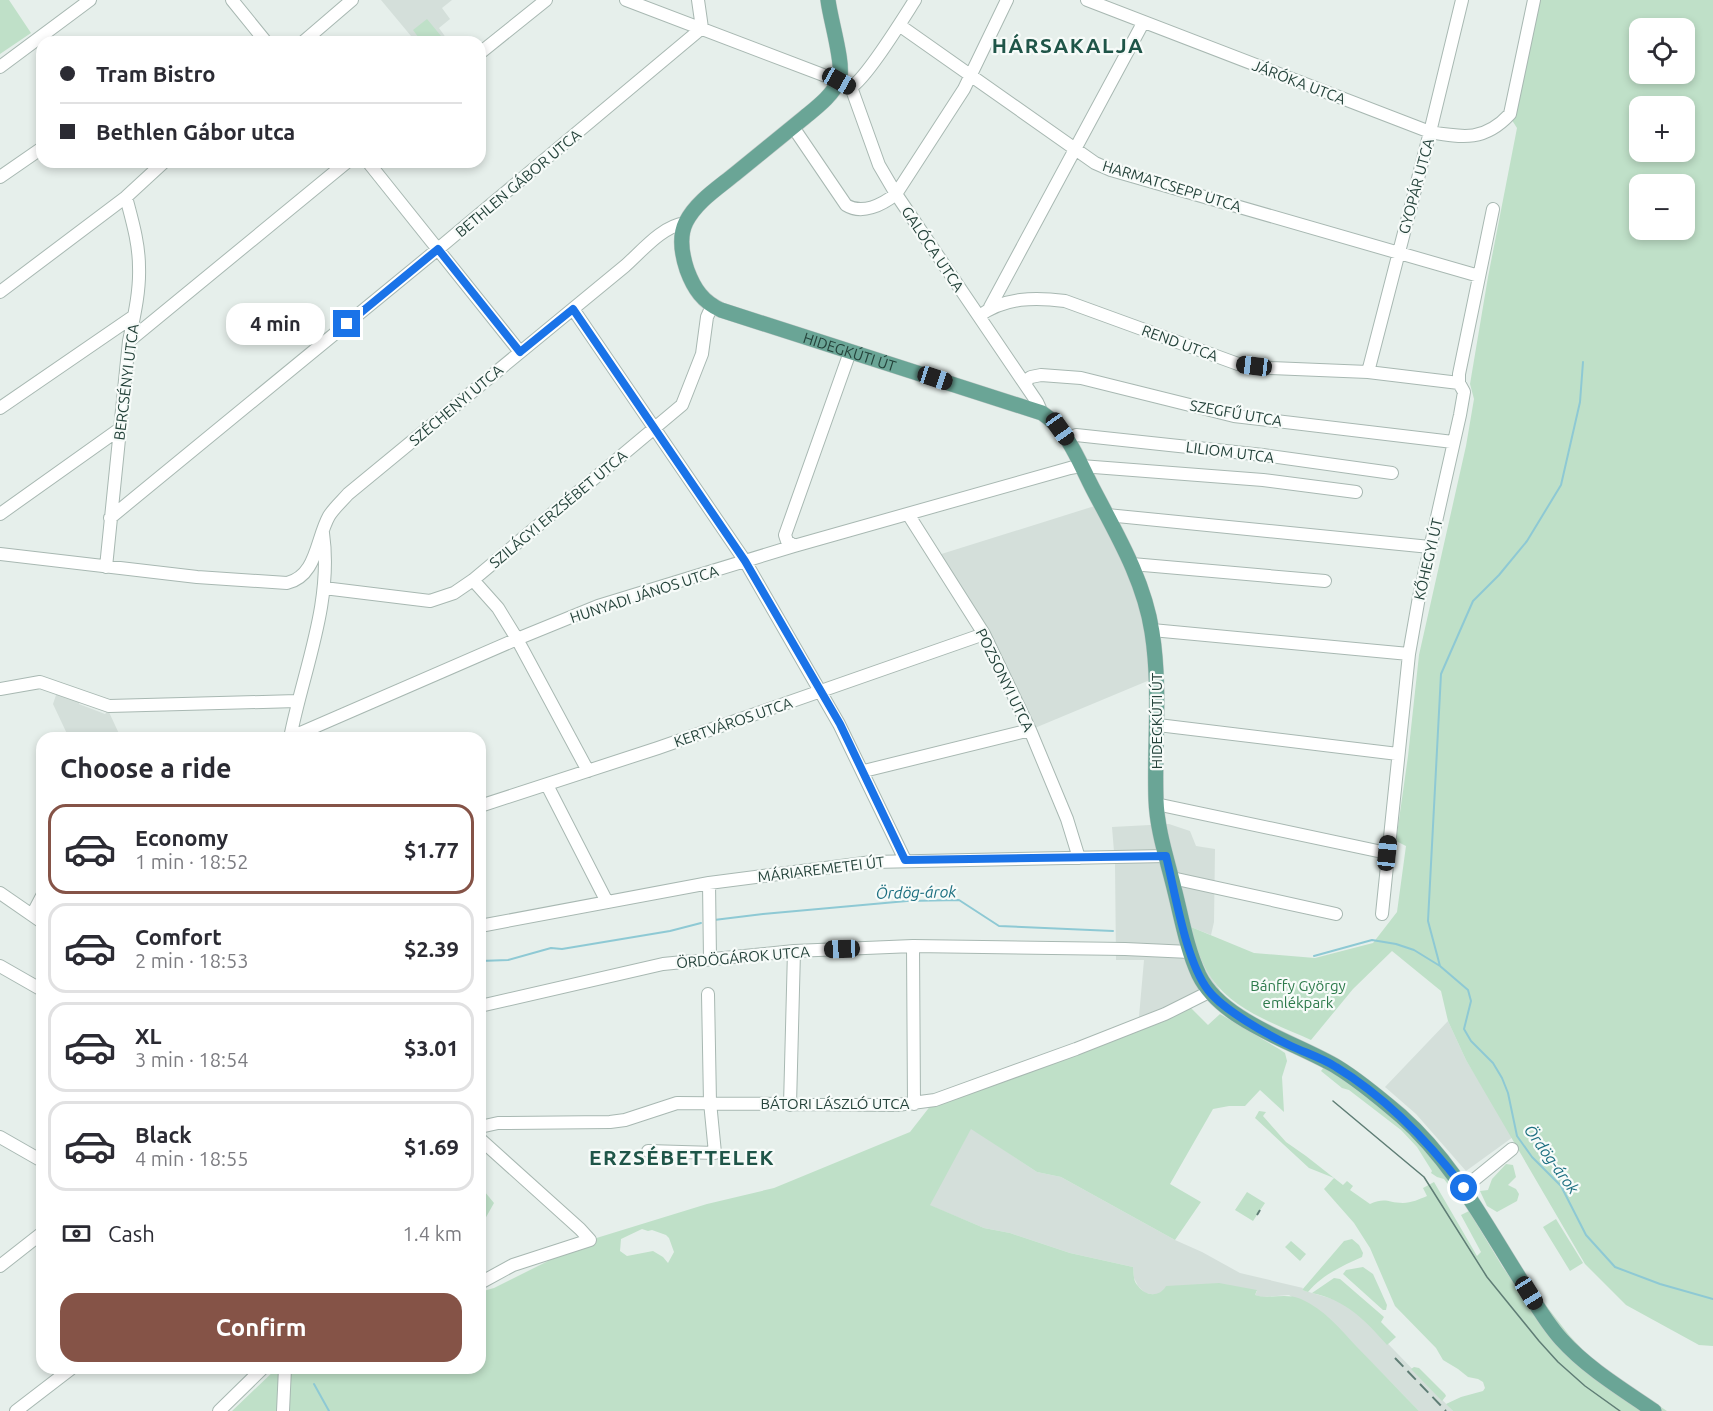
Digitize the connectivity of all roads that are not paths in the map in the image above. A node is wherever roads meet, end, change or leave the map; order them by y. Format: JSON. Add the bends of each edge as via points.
{"nodes":[{"id":1,"x":90,"y":0,"type":"edge"},
{"id":2,"x":232,"y":0,"type":"edge"},
{"id":3,"x":352,"y":0,"type":"edge"},
{"id":4,"x":546,"y":0,"type":"edge"},
{"id":5,"x":626,"y":0,"type":"edge"},
{"id":6,"x":698,"y":0,"type":"edge"},
{"id":7,"x":828,"y":0,"type":"edge"},
{"id":8,"x":915,"y":0,"type":"edge"},
{"id":9,"x":1007,"y":0,"type":"edge"},
{"id":10,"x":1090,"y":0,"type":"edge"},
{"id":11,"x":1462,"y":0,"type":"edge"},
{"id":12,"x":1534,"y":0,"type":"edge"},
{"id":13,"x":1143,"y":22,"type":"junction"},
{"id":14,"x":899,"y":25,"type":"junction"},
{"id":15,"x":702,"y":28,"type":"junction"},
{"id":16,"x":41,"y":36,"type":"edge"},
{"id":17,"x":261,"y":36,"type":"edge"},
{"id":18,"x":310,"y":36,"type":"edge"},
{"id":19,"x":36,"y":40,"type":"edge"},
{"id":20,"x":486,"y":48,"type":"edge"},
{"id":21,"x":0,"y":66,"type":"edge"},
{"id":22,"x":972,"y":75,"type":"junction"},
{"id":23,"x":845,"y":84,"type":"junction"},
{"id":24,"x":793,"y":127,"type":"junction"},
{"id":25,"x":1430,"y":132,"type":"junction"},
{"id":26,"x":1074,"y":148,"type":"junction"},
{"id":27,"x":36,"y":152,"type":"edge"},
{"id":28,"x":157,"y":168,"type":"edge"},
{"id":29,"x":340,"y":168,"type":"edge"},
{"id":30,"x":373,"y":168,"type":"edge"},
{"id":31,"x":0,"y":177,"type":"edge"},
{"id":32,"x":896,"y":194,"type":"junction"},
{"id":33,"x":126,"y":197,"type":"junction"},
{"id":34,"x":1493,"y":209,"type":"dead end"},
{"id":35,"x":685,"y":223,"type":"junction"},
{"id":36,"x":438,"y":249,"type":"junction"},
{"id":37,"x":1398,"y":253,"type":"junction"},
{"id":38,"x":1479,"y":276,"type":"junction"},
{"id":39,"x":0,"y":292,"type":"edge"},
{"id":40,"x":712,"y":306,"type":"junction"},
{"id":41,"x":990,"y":307,"type":"junction"},
{"id":42,"x":573,"y":309,"type":"junction"},
{"id":43,"x":134,"y":316,"type":"junction"},
{"id":44,"x":978,"y":316,"type":"junction"},
{"id":45,"x":129,"y":341,"type":"junction"},
{"id":46,"x":520,"y":352,"type":"junction"},
{"id":47,"x":849,"y":356,"type":"junction"},
{"id":48,"x":1368,"y":372,"type":"junction"},
{"id":49,"x":1024,"y":382,"type":"junction"},
{"id":50,"x":1459,"y":383,"type":"junction"},
{"id":51,"x":0,"y":408,"type":"edge"},
{"id":52,"x":1041,"y":413,"type":"junction"},
{"id":53,"x":121,"y":428,"type":"junction"},
{"id":54,"x":655,"y":429,"type":"junction"},
{"id":55,"x":1068,"y":439,"type":"junction"},
{"id":56,"x":1453,"y":442,"type":"junction"},
{"id":57,"x":1081,"y":466,"type":"junction"},
{"id":58,"x":1392,"y":473,"type":"dead end"},
{"id":59,"x":1356,"y":492,"type":"dead end"},
{"id":60,"x":0,"y":514,"type":"edge"},
{"id":61,"x":908,"y":514,"type":"junction"},
{"id":62,"x":1107,"y":515,"type":"junction"},
{"id":63,"x":110,"y":518,"type":"junction"},
{"id":64,"x":794,"y":546,"type":"junction"},
{"id":65,"x":1430,"y":547,"type":"junction"},
{"id":66,"x":321,"y":553,"type":"junction"},
{"id":67,"x":0,"y":554,"type":"edge"},
{"id":68,"x":745,"y":561,"type":"junction"},
{"id":69,"x":1132,"y":564,"type":"junction"},
{"id":70,"x":106,"y":567,"type":"junction"},
{"id":71,"x":473,"y":580,"type":"junction"},
{"id":72,"x":1325,"y":581,"type":"dead end"},
{"id":73,"x":324,"y":588,"type":"junction"},
{"id":74,"x":1152,"y":630,"type":"junction"},
{"id":75,"x":984,"y":634,"type":"junction"},
{"id":76,"x":517,"y":639,"type":"junction"},
{"id":77,"x":1409,"y":654,"type":"junction"},
{"id":78,"x":0,"y":689,"type":"edge"},
{"id":79,"x":822,"y":692,"type":"junction"},
{"id":80,"x":297,"y":701,"type":"junction"},
{"id":81,"x":1158,"y":725,"type":"junction"},
{"id":82,"x":1030,"y":730,"type":"junction"},
{"id":83,"x":291,"y":732,"type":"edge"},
{"id":84,"x":304,"y":732,"type":"edge"},
{"id":85,"x":1398,"y":754,"type":"junction"},
{"id":86,"x":588,"y":771,"type":"junction"},
{"id":87,"x":864,"y":771,"type":"junction"},
{"id":88,"x":547,"y":785,"type":"junction"},
{"id":89,"x":486,"y":804,"type":"edge"},
{"id":90,"x":1156,"y":804,"type":"junction"},
{"id":91,"x":1387,"y":853,"type":"junction"},
{"id":92,"x":1166,"y":856,"type":"junction"},
{"id":93,"x":1079,"y":858,"type":"junction"},
{"id":94,"x":905,"y":860,"type":"junction"},
{"id":95,"x":1172,"y":878,"type":"junction"},
{"id":96,"x":709,"y":884,"type":"junction"},
{"id":97,"x":0,"y":893,"type":"edge"},
{"id":98,"x":606,"y":902,"type":"junction"},
{"id":99,"x":1336,"y":914,"type":"dead end"},
{"id":100,"x":1382,"y":914,"type":"dead end"},
{"id":101,"x":36,"y":917,"type":"edge"},
{"id":102,"x":486,"y":925,"type":"edge"},
{"id":103,"x":913,"y":946,"type":"junction"},
{"id":104,"x":794,"y":951,"type":"junction"},
{"id":105,"x":1190,"y":952,"type":"junction"},
{"id":106,"x":710,"y":959,"type":"junction"},
{"id":107,"x":0,"y":966,"type":"edge"},
{"id":108,"x":36,"y":987,"type":"edge"},
{"id":109,"x":1209,"y":992,"type":"junction"},
{"id":110,"x":708,"y":994,"type":"dead end"},
{"id":111,"x":486,"y":1005,"type":"edge"},
{"id":112,"x":710,"y":1102,"type":"junction"},
{"id":113,"x":914,"y":1104,"type":"junction"},
{"id":114,"x":790,"y":1105,"type":"junction"},
{"id":115,"x":486,"y":1126,"type":"edge"},
{"id":116,"x":0,"y":1137,"type":"edge"},
{"id":117,"x":486,"y":1145,"type":"edge"},
{"id":118,"x":1512,"y":1149,"type":"dead end"},
{"id":119,"x":648,"y":1151,"type":"dead end"},
{"id":120,"x":36,"y":1158,"type":"edge"},
{"id":121,"x":1464,"y":1188,"type":"junction"},
{"id":122,"x":36,"y":1238,"type":"edge"},
{"id":123,"x":0,"y":1266,"type":"edge"},
{"id":124,"x":486,"y":1280,"type":"edge"},
{"id":125,"x":64,"y":1374,"type":"edge"},
{"id":126,"x":257,"y":1374,"type":"edge"},
{"id":127,"x":285,"y":1374,"type":"edge"},
{"id":128,"x":16,"y":1411,"type":"edge"},
{"id":129,"x":219,"y":1411,"type":"edge"},
{"id":130,"x":283,"y":1411,"type":"edge"},
{"id":131,"x":1654,"y":1411,"type":"edge"}],
"edges":[{"from":1,"to":16,"type":"street"},
{"from":2,"to":17,"type":"street"},
{"from":3,"to":18,"type":"street"},
{"from":4,"to":20,"type":"street"},
{"from":5,"to":15,"type":"street"},
{"from":6,"to":15,"type":"street"},
{"from":7,"to":23,"type":"main road"},
{"from":8,"to":14,"type":"street"},
{"from":9,"to":22,"type":"street"},
{"from":10,"to":13,"type":"street","name":"JÁRÓKA UTCA"},
{"from":11,"to":25,"type":"street","name":"GYOPÁR UTCA"},
{"from":12,"to":25,"type":"street","name":"JÁRÓKA UTCA","via":[[1510,114],[1482,135],[1463,137]]},
{"from":13,"to":25,"type":"street","name":"JÁRÓKA UTCA"},
{"from":13,"to":26,"type":"street"},
{"from":14,"to":22,"type":"street","name":"HARMATCSEPP UTCA"},
{"from":14,"to":23,"type":"street","via":[[855,85]]},
{"from":15,"to":23,"type":"street"},
{"from":15,"to":36,"type":"street","name":"BETHLEN GÁBOR UTCA"},
{"from":19,"to":21,"type":"street"},
{"from":22,"to":26,"type":"street","name":"HARMATCSEPP UTCA"},
{"from":22,"to":32,"type":"street"},
{"from":23,"to":24,"type":"main road"},
{"from":23,"to":32,"type":"street","name":"GALÓCA UTCA","via":[[879,165]]},
{"from":24,"to":32,"type":"street","via":[[846,206],[861,211]]},
{"from":24,"to":35,"type":"main road","via":[[705,199]]},
{"from":25,"to":37,"type":"street","name":"GYOPÁR UTCA"},
{"from":26,"to":37,"type":"street","name":"HARMATCSEPP UTCA","via":[[1111,170]]},
{"from":26,"to":41,"type":"street"},
{"from":27,"to":31,"type":"street"},
{"from":28,"to":33,"type":"street"},
{"from":29,"to":45,"type":"street"},
{"from":30,"to":36,"type":"street"},
{"from":32,"to":44,"type":"street","name":"GALÓCA UTCA"},
{"from":33,"to":39,"type":"street"},
{"from":33,"to":43,"type":"street","name":"BERCSÉNYI UTCA","via":[[139,267]]},
{"from":34,"to":38,"type":"street","name":"KŐHEGYI ÚT"},
{"from":35,"to":40,"type":"main road","via":[[682,243],[686,266],[694,287]]},
{"from":35,"to":42,"type":"street","name":"SZÉCHENYI UTCA","via":[[666,230]]},
{"from":36,"to":46,"type":"street"},
{"from":36,"to":63,"type":"street","name":"BETHLEN GÁBOR UTCA"},
{"from":37,"to":38,"type":"street","name":"HARMATCSEPP UTCA"},
{"from":37,"to":48,"type":"street","name":"GYOPÁR UTCA"},
{"from":38,"to":50,"type":"street","name":"KŐHEGYI ÚT"},
{"from":40,"to":47,"type":"main road","name":"HIDEGKÚTI ÚT"},
{"from":40,"to":54,"type":"street","name":"SZILÁGYI ERZSÉBET UTCA","via":[[702,354],[687,395],[682,405]]},
{"from":41,"to":44,"type":"street","name":"REND UTCA"},
{"from":41,"to":48,"type":"street","name":"REND UTCA","via":[[1029,297],[1065,301],[1238,364]]},
{"from":42,"to":46,"type":"street","name":"SZÉCHENYI UTCA"},
{"from":42,"to":54,"type":"street"},
{"from":43,"to":45,"type":"street","name":"BERCSÉNYI UTCA"},
{"from":43,"to":51,"type":"street"},
{"from":44,"to":49,"type":"street","name":"GALÓCA UTCA"},
{"from":45,"to":53,"type":"street","name":"BERCSÉNYI UTCA"},
{"from":46,"to":66,"type":"street","name":"SZÉCHENYI UTCA","via":[[348,494],[329,516]]},
{"from":47,"to":52,"type":"main road","name":"HIDEGKÚTI ÚT"},
{"from":47,"to":64,"type":"street","via":[[785,535]]},
{"from":48,"to":50,"type":"street","name":"REND UTCA"},
{"from":49,"to":52,"type":"street","name":"GALÓCA UTCA"},
{"from":49,"to":56,"type":"street","name":"SZEGFŰ UTCA","via":[[1041,375],[1081,378],[1234,416]]},
{"from":50,"to":56,"type":"street","name":"KŐHEGYI ÚT","via":[[1464,395]]},
{"from":52,"to":55,"type":"main road","name":"HIDEGKÚTI ÚT","via":[[1053,420]]},
{"from":53,"to":60,"type":"street"},
{"from":53,"to":63,"type":"street","name":"BERCSÉNYI UTCA"},
{"from":54,"to":68,"type":"street"},
{"from":54,"to":71,"type":"street","name":"SZILÁGYI ERZSÉBET UTCA"},
{"from":55,"to":57,"type":"main road","name":"HIDEGKÚTI ÚT"},
{"from":55,"to":58,"type":"street","name":"LILIOM UTCA","via":[[1076,435]]},
{"from":56,"to":65,"type":"street","name":"KŐHEGYI ÚT"},
{"from":57,"to":59,"type":"street","name":"HUNYADI JÁNOS UTCA","via":[[1263,480]]},
{"from":57,"to":61,"type":"street","name":"HUNYADI JÁNOS UTCA"},
{"from":57,"to":62,"type":"main road","name":"HIDEGKÚTI ÚT"},
{"from":61,"to":64,"type":"street","name":"HUNYADI JÁNOS UTCA"},
{"from":61,"to":75,"type":"street","name":"POZSONYI UTCA"},
{"from":62,"to":65,"type":"street"},
{"from":62,"to":69,"type":"main road","name":"HIDEGKÚTI ÚT"},
{"from":63,"to":70,"type":"street","name":"BERCSÉNYI UTCA"},
{"from":64,"to":68,"type":"street","name":"HUNYADI JÁNOS UTCA"},
{"from":65,"to":77,"type":"street","name":"KŐHEGYI ÚT"},
{"from":66,"to":70,"type":"street","via":[[302,577],[287,583]]},
{"from":66,"to":73,"type":"street","name":"SZÉCHENYI UTCA"},
{"from":67,"to":70,"type":"street"},
{"from":68,"to":76,"type":"street","name":"HUNYADI JÁNOS UTCA","via":[[598,606]]},
{"from":68,"to":79,"type":"street"},
{"from":69,"to":72,"type":"street"},
{"from":69,"to":74,"type":"main road","name":"HIDEGKÚTI ÚT"},
{"from":71,"to":73,"type":"street","name":"SZILÁGYI ERZSÉBET UTCA","via":[[430,602]]},
{"from":71,"to":76,"type":"street","via":[[498,608]]},
{"from":73,"to":80,"type":"street","name":"SZÉCHENYI UTCA"},
{"from":74,"to":77,"type":"street"},
{"from":74,"to":81,"type":"main road","name":"HIDEGKÚTI ÚT"},
{"from":75,"to":79,"type":"street","name":"KERTVÁROS UTCA"},
{"from":75,"to":82,"type":"street","name":"POZSONYI UTCA"},
{"from":76,"to":84,"type":"street","name":"HUNYADI JÁNOS UTCA"},
{"from":76,"to":86,"type":"street"},
{"from":77,"to":85,"type":"street","name":"KŐHEGYI ÚT"},
{"from":78,"to":80,"type":"street","via":[[40,682],[109,706]]},
{"from":79,"to":86,"type":"street","name":"KERTVÁROS UTCA"},
{"from":79,"to":87,"type":"street"},
{"from":80,"to":83,"type":"street","name":"SZÉCHENYI UTCA"},
{"from":81,"to":85,"type":"street"},
{"from":81,"to":90,"type":"main road","name":"HIDEGKÚTI ÚT"},
{"from":82,"to":87,"type":"street"},
{"from":82,"to":93,"type":"street","name":"POZSONYI UTCA"},
{"from":85,"to":91,"type":"street","name":"KŐHEGYI ÚT"},
{"from":86,"to":88,"type":"street","name":"KERTVÁROS UTCA"},
{"from":87,"to":94,"type":"street"},
{"from":88,"to":89,"type":"street","name":"KERTVÁROS UTCA"},
{"from":88,"to":98,"type":"street"},
{"from":90,"to":91,"type":"street"},
{"from":90,"to":92,"type":"main road","name":"HIDEGKÚTI ÚT"},
{"from":91,"to":100,"type":"street","name":"KŐHEGYI ÚT"},
{"from":92,"to":93,"type":"street","name":"MÁRIAREMETEI ÚT"},
{"from":92,"to":95,"type":"main road","name":"HIDEGKÚTI ÚT"},
{"from":93,"to":94,"type":"street","name":"MÁRIAREMETEI ÚT"},
{"from":94,"to":96,"type":"street","name":"MÁRIAREMETEI ÚT"},
{"from":95,"to":99,"type":"street"},
{"from":95,"to":105,"type":"main road","name":"HIDEGKÚTI ÚT"},
{"from":96,"to":98,"type":"street","name":"MÁRIAREMETEI ÚT"},
{"from":96,"to":106,"type":"street"},
{"from":97,"to":101,"type":"street"},
{"from":98,"to":102,"type":"street","name":"MÁRIAREMETEI ÚT"},
{"from":103,"to":104,"type":"street","name":"ÖRDÖGÁROK UTCA"},
{"from":103,"to":105,"type":"street","name":"ÖRDÖGÁROK UTCA"},
{"from":103,"to":113,"type":"street"},
{"from":104,"to":106,"type":"street","name":"ÖRDÖGÁROK UTCA"},
{"from":104,"to":114,"type":"street"},
{"from":105,"to":109,"type":"main road","name":"HIDEGKÚTI ÚT"},
{"from":106,"to":111,"type":"street","name":"ÖRDÖGÁROK UTCA","via":[[663,964]]},
{"from":107,"to":108,"type":"street"},
{"from":109,"to":113,"type":"street","name":"BÁTORI LÁSZLÓ UTCA","via":[[1076,1049]]},
{"from":109,"to":121,"type":"main road","via":[[1241,1017],[1336,1067],[1377,1096],[1418,1132]]},
{"from":110,"to":112,"type":"street"},
{"from":112,"to":114,"type":"street","name":"BÁTORI LÁSZLÓ UTCA"},
{"from":112,"to":115,"type":"street","name":"BÁTORI LÁSZLÓ UTCA","via":[[677,1103],[610,1122]]},
{"from":112,"to":119,"type":"street","via":[[715,1153]]},
{"from":113,"to":114,"type":"street","name":"BÁTORI LÁSZLÓ UTCA"},
{"from":116,"to":120,"type":"street"},
{"from":117,"to":124,"type":"street","via":[[590,1240],[513,1265]]},
{"from":118,"to":121,"type":"street"},
{"from":121,"to":131,"type":"main road","via":[[1561,1339],[1596,1371]]},
{"from":122,"to":123,"type":"street"},
{"from":125,"to":128,"type":"street"},
{"from":126,"to":129,"type":"street"},
{"from":127,"to":130,"type":"street"}]}
